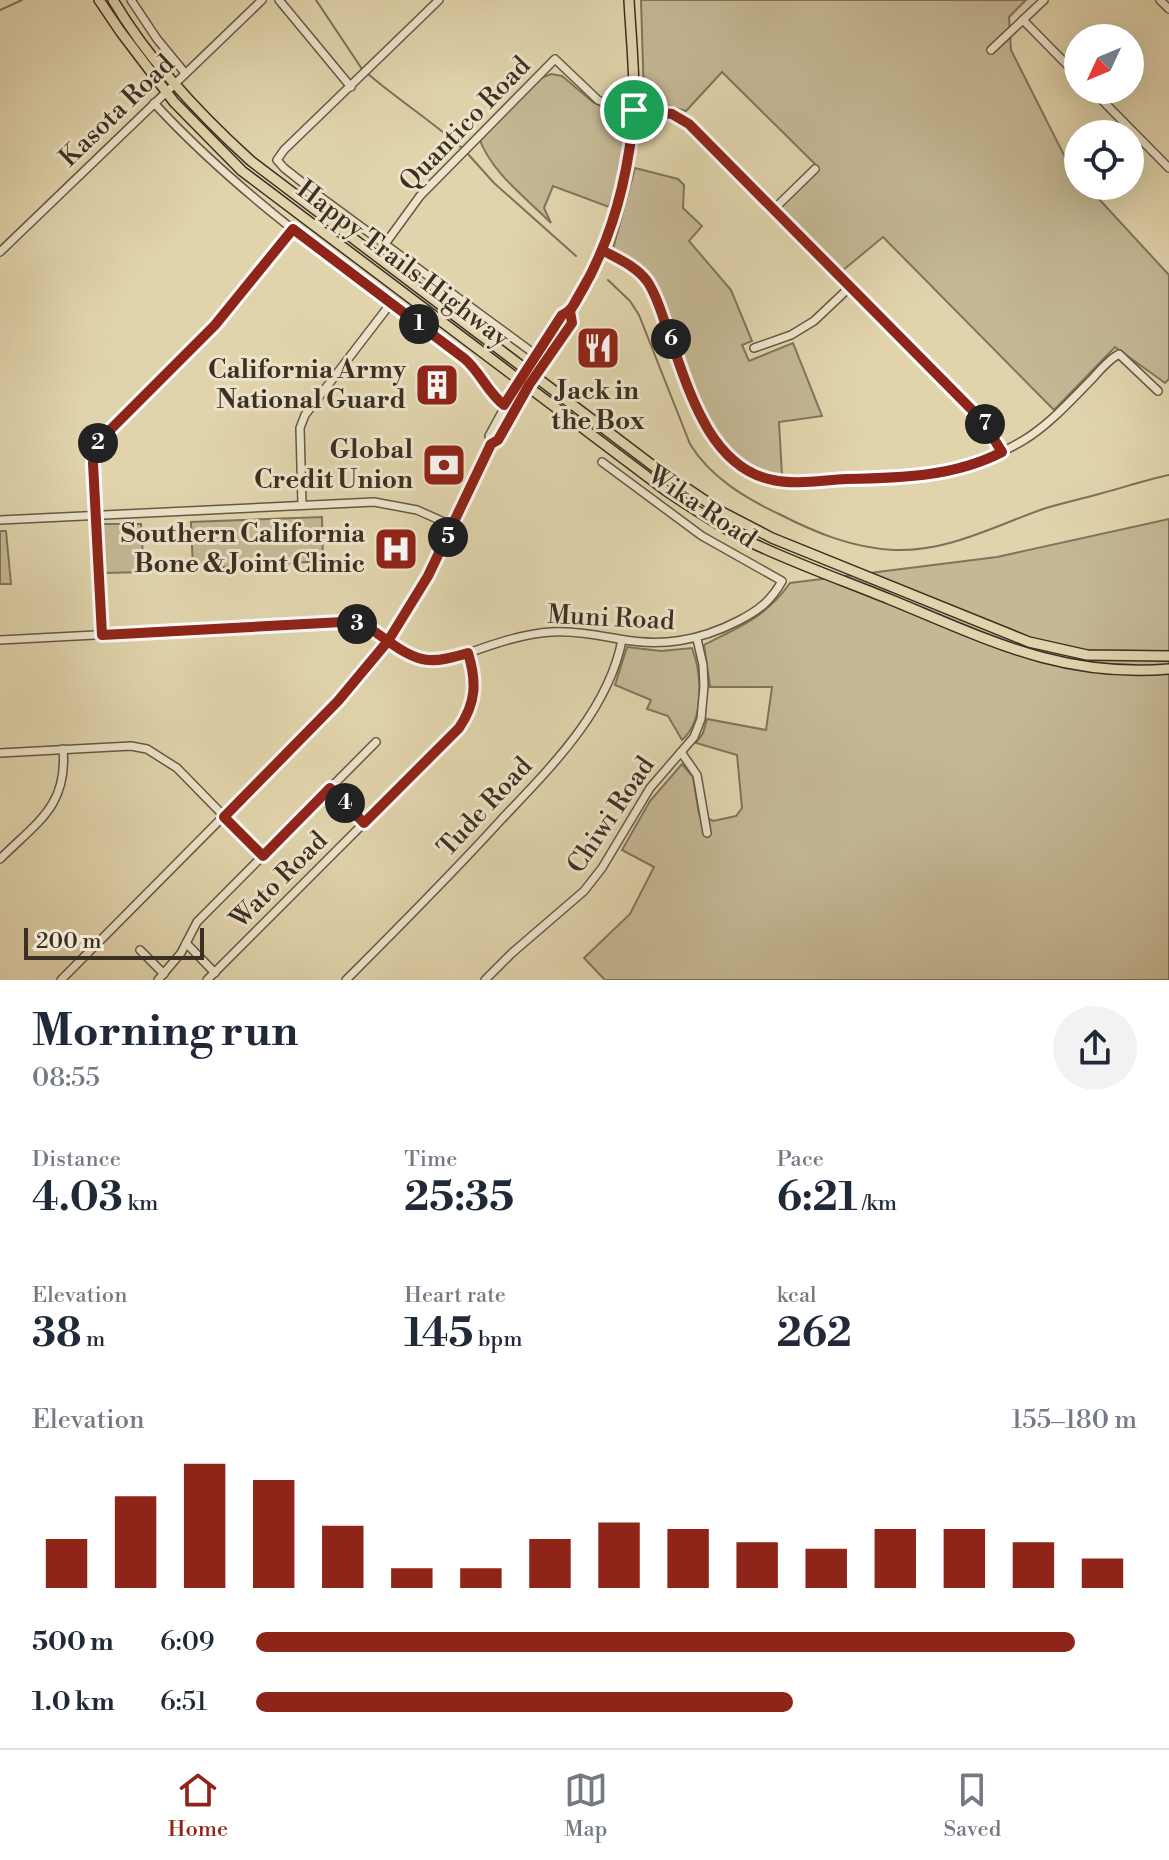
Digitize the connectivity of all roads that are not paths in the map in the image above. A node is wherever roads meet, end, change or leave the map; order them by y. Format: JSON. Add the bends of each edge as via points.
{"nodes":[{"id":1,"x":99,"y":0,"type":"edge"},
{"id":2,"x":113,"y":0,"type":"edge"},
{"id":3,"x":131,"y":0,"type":"edge"},
{"id":4,"x":262,"y":0,"type":"edge"},
{"id":5,"x":279,"y":0,"type":"edge"},
{"id":6,"x":439,"y":0,"type":"edge"},
{"id":7,"x":629,"y":0,"type":"edge"},
{"id":8,"x":1044,"y":0,"type":"edge"},
{"id":9,"x":1160,"y":0,"type":"edge"},
{"id":10,"x":1169,"y":9,"type":"edge"},
{"id":11,"x":1023,"y":20,"type":"junction"},
{"id":12,"x":991,"y":50,"type":"dead end"},
{"id":13,"x":1064,"y":62,"type":"edge"},
{"id":14,"x":185,"y":73,"type":"junction"},
{"id":15,"x":174,"y":83,"type":"junction"},
{"id":16,"x":351,"y":87,"type":"junction"},
{"id":17,"x":165,"y":91,"type":"junction"},
{"id":18,"x":154,"y":103,"type":"junction"},
{"id":19,"x":1106,"y":104,"type":"edge"},
{"id":20,"x":634,"y":110,"type":"junction"},
{"id":21,"x":1169,"y":168,"type":"edge"},
{"id":22,"x":815,"y":169,"type":"dead end"},
{"id":23,"x":774,"y":209,"type":"junction"},
{"id":24,"x":293,"y":229,"type":"junction"},
{"id":25,"x":385,"y":244,"type":"junction"},
{"id":26,"x":602,"y":250,"type":"junction"},
{"id":27,"x":0,"y":252,"type":"edge"},
{"id":28,"x":851,"y":286,"type":"junction"},
{"id":29,"x":391,"y":303,"type":"junction"},
{"id":30,"x":570,"y":311,"type":"junction"},
{"id":31,"x":754,"y":348,"type":"dead end"},
{"id":32,"x":536,"y":355,"type":"junction"},
{"id":33,"x":527,"y":368,"type":"junction"},
{"id":34,"x":536,"y":375,"type":"junction"},
{"id":35,"x":520,"y":379,"type":"junction"},
{"id":36,"x":529,"y":385,"type":"junction"},
{"id":37,"x":1158,"y":391,"type":"dead end"},
{"id":38,"x":504,"y":405,"type":"junction"},
{"id":39,"x":491,"y":444,"type":"junction"},
{"id":40,"x":1002,"y":452,"type":"junction"},
{"id":41,"x":602,"y":462,"type":"dead end"},
{"id":42,"x":302,"y":504,"type":"junction"},
{"id":43,"x":95,"y":515,"type":"junction"},
{"id":44,"x":0,"y":520,"type":"edge"},
{"id":45,"x":453,"y":526,"type":"junction"},
{"id":46,"x":782,"y":581,"type":"joint"},
{"id":47,"x":102,"y":635,"type":"junction"},
{"id":48,"x":697,"y":639,"type":"junction"},
{"id":49,"x":0,"y":640,"type":"edge"},
{"id":50,"x":622,"y":640,"type":"junction"},
{"id":51,"x":388,"y":641,"type":"junction"},
{"id":52,"x":468,"y":653,"type":"junction"},
{"id":53,"x":1169,"y":656,"type":"edge"},
{"id":54,"x":1169,"y":669,"type":"edge"},
{"id":55,"x":376,"y":742,"type":"dead end"},
{"id":56,"x":63,"y":749,"type":"junction"},
{"id":57,"x":681,"y":752,"type":"junction"},
{"id":58,"x":0,"y":753,"type":"edge"},
{"id":59,"x":330,"y":788,"type":"junction"},
{"id":60,"x":224,"y":817,"type":"junction"},
{"id":61,"x":364,"y":823,"type":"junction"},
{"id":62,"x":707,"y":833,"type":"dead end"},
{"id":63,"x":263,"y":856,"type":"junction"},
{"id":64,"x":0,"y":859,"type":"edge"},
{"id":65,"x":186,"y":943,"type":"junction"},
{"id":66,"x":140,"y":950,"type":"dead end"},
{"id":67,"x":215,"y":973,"type":"junction"},
{"id":68,"x":161,"y":977,"type":"edge"},
{"id":69,"x":61,"y":980,"type":"edge"},
{"id":70,"x":207,"y":980,"type":"edge"},
{"id":71,"x":346,"y":980,"type":"edge"},
{"id":72,"x":485,"y":980,"type":"edge"}],
"edges":[{"from":1,"to":17,"type":"main road","name":"Happy Trails Highway"},
{"from":2,"to":15,"type":"main road","name":"Happy Trails Highway"},
{"from":3,"to":14,"type":"street"},
{"from":4,"to":14,"type":"street","name":"Kasota Road"},
{"from":5,"to":16,"type":"street"},
{"from":6,"to":16,"type":"street"},
{"from":7,"to":20,"type":"main road"},
{"from":8,"to":11,"type":"street"},
{"from":9,"to":10,"type":"street"},
{"from":11,"to":12,"type":"street"},
{"from":11,"to":13,"type":"street"},
{"from":14,"to":15,"type":"street","name":"Kasota Road"},
{"from":15,"to":17,"type":"street","name":"Kasota Road"},
{"from":15,"to":33,"type":"main road","name":"Happy Trails Highway","via":[[251,161]]},
{"from":16,"to":25,"type":"street","via":[[277,160]]},
{"from":17,"to":18,"type":"street","name":"Kasota Road"},
{"from":17,"to":35,"type":"main road","name":"Happy Trails Highway","via":[[242,171]]},
{"from":18,"to":24,"type":"street","via":[[214,164]]},
{"from":18,"to":27,"type":"street","name":"Kasota Road"},
{"from":19,"to":21,"type":"street"},
{"from":20,"to":23,"type":"street","name":"Quantico Road","via":[[672,114],[689,124]]},
{"from":20,"to":25,"type":"street","name":"Quantico Road","via":[[598,100],[555,59],[420,196]]},
{"from":20,"to":26,"type":"main road","via":[[624,180]]},
{"from":22,"to":23,"type":"street"},
{"from":23,"to":28,"type":"street","name":"Quantico Road"},
{"from":24,"to":29,"type":"street"},
{"from":24,"to":43,"type":"street","via":[[215,325],[102,438],[93,463]]},
{"from":25,"to":32,"type":"street"},
{"from":26,"to":30,"type":"main road"},
{"from":26,"to":40,"type":"street","via":[[647,281],[703,421],[727,453],[757,476],[776,481],[932,474]]},
{"from":28,"to":31,"type":"street","via":[[814,321]]},
{"from":28,"to":40,"type":"street","name":"Quantico Road","via":[[982,420]]},
{"from":29,"to":38,"type":"street","via":[[465,359]]},
{"from":29,"to":42,"type":"street","via":[[305,415],[300,428]]},
{"from":30,"to":32,"type":"main road"},
{"from":30,"to":34,"type":"main road","via":[[572,323]]},
{"from":32,"to":33,"type":"main road"},
{"from":33,"to":34,"type":"main road","name":"Happy Trails Highway"},
{"from":33,"to":35,"type":"main road"},
{"from":34,"to":36,"type":"main road"},
{"from":34,"to":53,"type":"main road","name":"Happy Trails Highway","via":[[722,512],[790,546],[1029,642],[1087,655]]},
{"from":35,"to":36,"type":"main road","name":"Happy Trails Highway"},
{"from":35,"to":38,"type":"street"},
{"from":36,"to":39,"type":"street"},
{"from":36,"to":54,"type":"main road","name":"Happy Trails Highway","via":[[665,490],[749,541],[1025,654],[1085,668]]},
{"from":37,"to":40,"type":"street","via":[[1122,355],[1115,355],[1055,417]]},
{"from":38,"to":39,"type":"street","via":[[489,436]]},
{"from":39,"to":45,"type":"street"},
{"from":41,"to":46,"type":"street","name":"Wika Road","via":[[702,536]]},
{"from":42,"to":43,"type":"street"},
{"from":42,"to":45,"type":"street","via":[[393,504]]},
{"from":43,"to":44,"type":"street"},
{"from":43,"to":47,"type":"street"},
{"from":45,"to":51,"type":"street"},
{"from":46,"to":48,"type":"street","name":"Muni Road","via":[[757,611]]},
{"from":47,"to":49,"type":"street","name":"Muni Road"},
{"from":47,"to":51,"type":"street","name":"Muni Road","via":[[342,622],[368,627]]},
{"from":48,"to":50,"type":"street","name":"Muni Road","via":[[651,644]]},
{"from":48,"to":57,"type":"street","name":"Chiwi Road","via":[[704,703],[694,737]]},
{"from":50,"to":52,"type":"street","name":"Muni Road","via":[[543,633]]},
{"from":50,"to":71,"type":"street","name":"Tude Road","via":[[612,678],[558,758]]},
{"from":51,"to":52,"type":"street","name":"Muni Road","via":[[422,661]]},
{"from":51,"to":60,"type":"street","via":[[338,701]]},
{"from":52,"to":61,"type":"street","name":"Wato Road","via":[[475,690],[467,717]]},
{"from":55,"to":59,"type":"street"},
{"from":56,"to":58,"type":"street"},
{"from":56,"to":60,"type":"street","via":[[147,749],[177,768]]},
{"from":56,"to":64,"type":"street","via":[[65,772],[58,796]]},
{"from":57,"to":62,"type":"street","via":[[697,775]]},
{"from":57,"to":72,"type":"street","name":"Chiwi Road","via":[[650,788],[584,891]]},
{"from":59,"to":61,"type":"street"},
{"from":59,"to":63,"type":"street"},
{"from":60,"to":63,"type":"street"},
{"from":60,"to":69,"type":"street"},
{"from":61,"to":67,"type":"street","name":"Wato Road"},
{"from":63,"to":65,"type":"street","via":[[197,922]]},
{"from":65,"to":67,"type":"street"},
{"from":65,"to":68,"type":"street"},
{"from":66,"to":68,"type":"street"},
{"from":67,"to":70,"type":"street","name":"Wato Road"}]}
